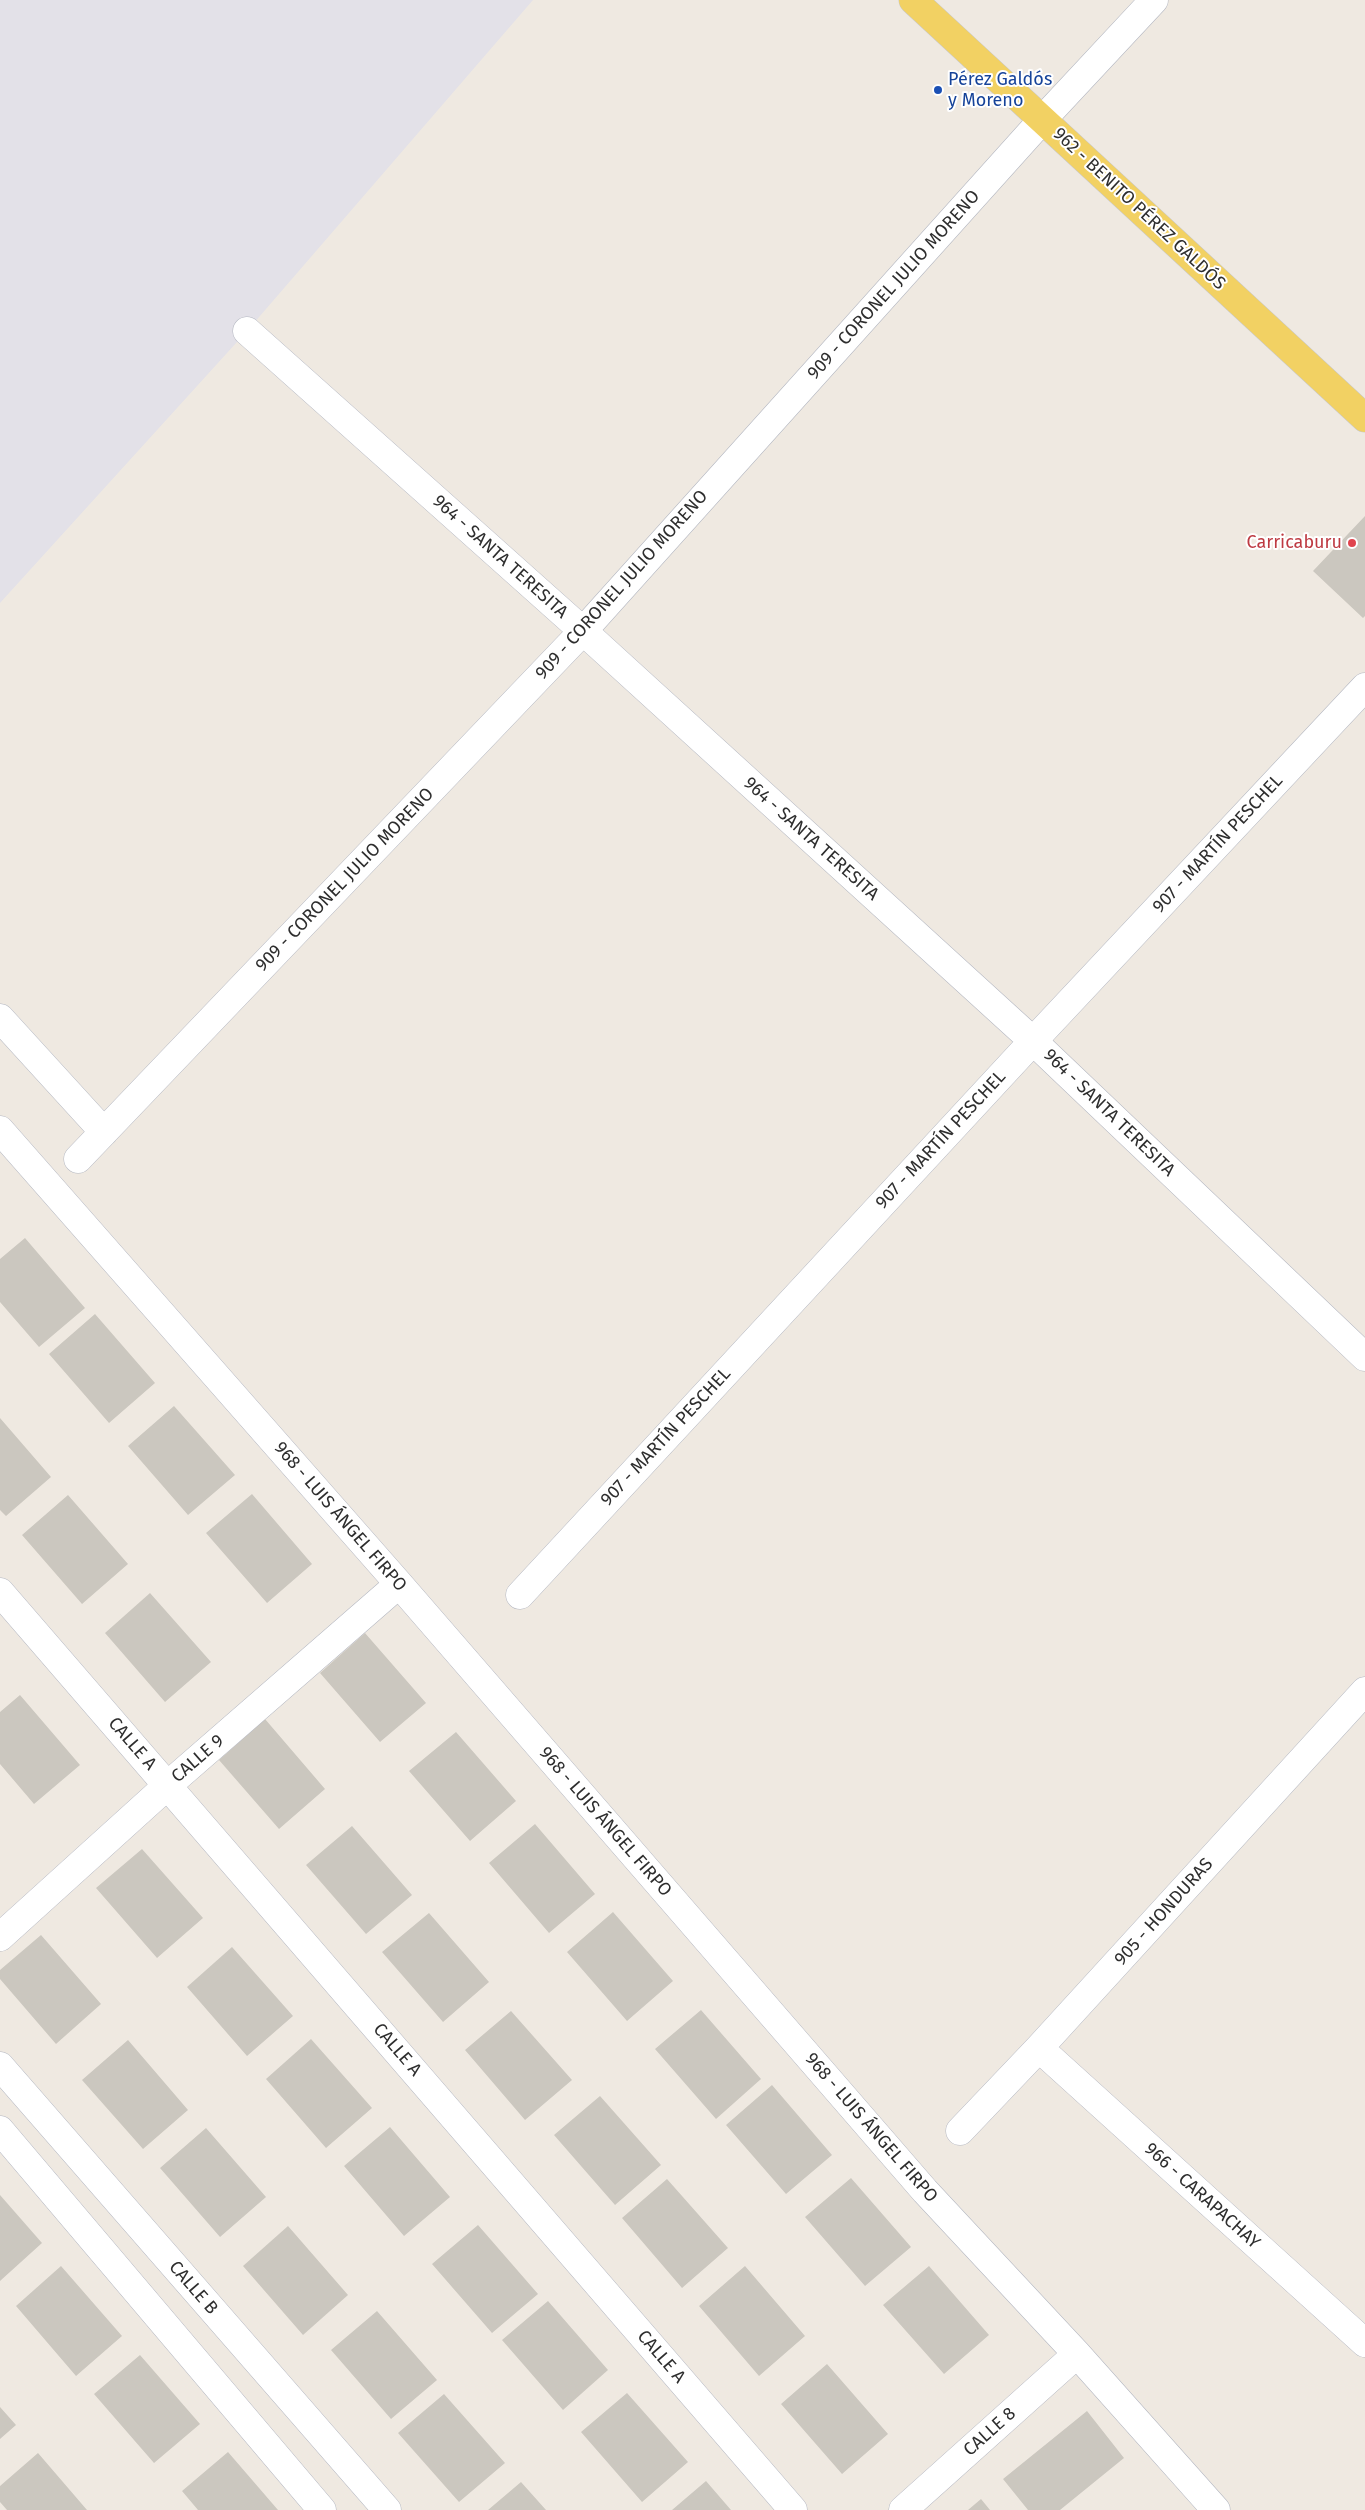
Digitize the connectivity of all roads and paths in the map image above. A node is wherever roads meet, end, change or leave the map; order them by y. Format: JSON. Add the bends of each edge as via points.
{"nodes":[{"id":1,"x":913,"y":0,"type":"edge"},
{"id":2,"x":1154,"y":0,"type":"edge"},
{"id":3,"x":1043,"y":119,"type":"junction"},
{"id":4,"x":247,"y":331,"type":"dead end"},
{"id":5,"x":1365,"y":418,"type":"edge"},
{"id":6,"x":583,"y":631,"type":"junction"},
{"id":7,"x":1365,"y":687,"type":"edge"},
{"id":8,"x":0,"y":1018,"type":"edge"},
{"id":9,"x":1032,"y":1041,"type":"junction"},
{"id":10,"x":0,"y":1130,"type":"edge"},
{"id":11,"x":104,"y":1132,"type":"junction"},
{"id":12,"x":78,"y":1159,"type":"dead end"},
{"id":13,"x":1365,"y":1357,"type":"edge"},
{"id":14,"x":399,"y":1584,"type":"junction"},
{"id":15,"x":0,"y":1592,"type":"edge"},
{"id":16,"x":520,"y":1596,"type":"dead end"},
{"id":17,"x":1365,"y":1690,"type":"edge"},
{"id":18,"x":168,"y":1785,"type":"junction"},
{"id":19,"x":0,"y":1937,"type":"edge"},
{"id":20,"x":1039,"y":2048,"type":"junction"},
{"id":21,"x":0,"y":2066,"type":"edge"},
{"id":22,"x":0,"y":2130,"type":"edge"},
{"id":23,"x":960,"y":2131,"type":"dead end"},
{"id":24,"x":1365,"y":2343,"type":"edge"},
{"id":25,"x":1077,"y":2354,"type":"junction"},
{"id":26,"x":322,"y":2510,"type":"edge"},
{"id":27,"x":386,"y":2510,"type":"edge"},
{"id":28,"x":793,"y":2510,"type":"edge"},
{"id":29,"x":903,"y":2510,"type":"edge"},
{"id":30,"x":1216,"y":2510,"type":"edge"}],
"edges":[{"from":1,"to":3,"type":"main road","name":"962 - BENITO PÉREZ GALDÓS"},
{"from":2,"to":3,"type":"street","name":"909 - CORONEL JULIO MORENO"},
{"from":3,"to":5,"type":"main road","name":"962 - BENITO PÉREZ GALDÓS"},
{"from":3,"to":6,"type":"street","name":"909 - CORONEL JULIO MORENO"},
{"from":4,"to":6,"type":"street","name":"964 - SANTA TERESITA"},
{"from":6,"to":9,"type":"street","name":"964 - SANTA TERESITA"},
{"from":6,"to":11,"type":"street","name":"909 - CORONEL JULIO MORENO"},
{"from":7,"to":9,"type":"street","name":"907 - MARTÍN PESCHEL"},
{"from":8,"to":11,"type":"street"},
{"from":9,"to":13,"type":"street","name":"964 - SANTA TERESITA"},
{"from":9,"to":16,"type":"street","name":"907 - MARTÍN PESCHEL"},
{"from":10,"to":14,"type":"street","name":"968 - LUIS ÁNGEL FIRPO"},
{"from":11,"to":12,"type":"street","name":"909 - CORONEL JULIO MORENO"},
{"from":14,"to":18,"type":"street","name":"CALLE 9"},
{"from":14,"to":25,"type":"street","name":"968 - LUIS ÁNGEL FIRPO","via":[[925,2192]]},
{"from":15,"to":18,"type":"street","name":"CALLE A"},
{"from":17,"to":20,"type":"street","name":"905 - HONDURAS"},
{"from":18,"to":19,"type":"street","name":"CALLE 9"},
{"from":18,"to":28,"type":"street","name":"CALLE A"},
{"from":20,"to":23,"type":"street","name":"905 - HONDURAS"},
{"from":20,"to":24,"type":"street","name":"966 - CARAPACHAY"},
{"from":21,"to":27,"type":"street","name":"CALLE B"},
{"from":22,"to":26,"type":"street"},
{"from":25,"to":29,"type":"street","name":"CALLE 8"},
{"from":25,"to":30,"type":"street","name":"968 - LUIS ÁNGEL FIRPO"}]}
